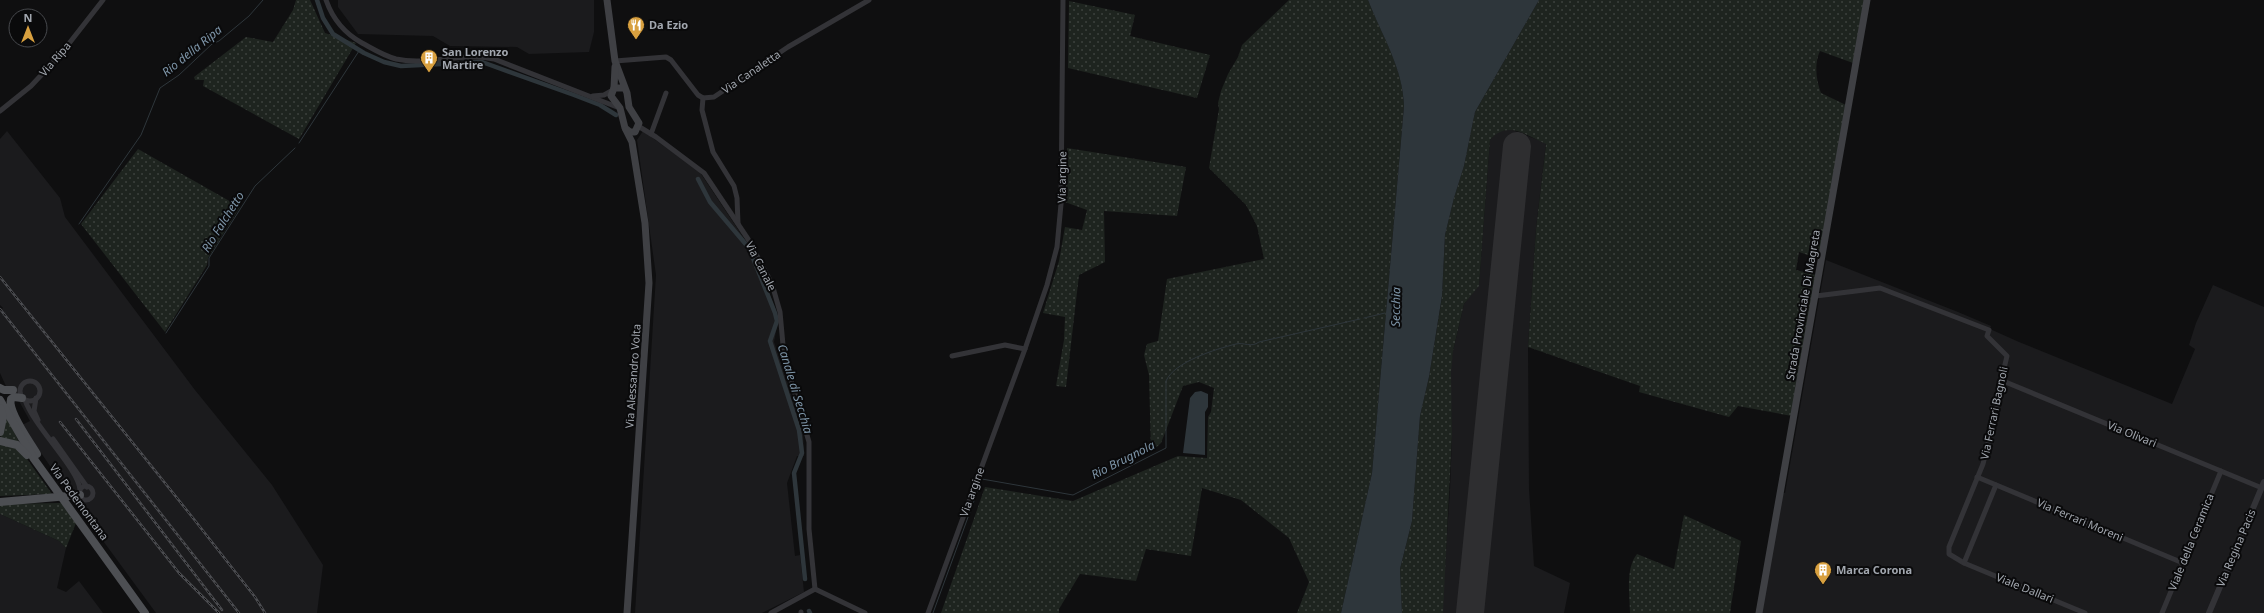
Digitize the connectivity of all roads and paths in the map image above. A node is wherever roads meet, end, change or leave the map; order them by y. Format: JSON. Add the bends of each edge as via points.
{"nodes":[{"id":1,"x":103,"y":0,"type":"edge"},
{"id":2,"x":326,"y":0,"type":"edge"},
{"id":3,"x":607,"y":0,"type":"edge"},
{"id":4,"x":869,"y":0,"type":"edge"},
{"id":5,"x":1063,"y":0,"type":"edge"},
{"id":6,"x":1867,"y":0,"type":"edge"},
{"id":7,"x":616,"y":61,"type":"junction"},
{"id":8,"x":624,"y":88,"type":"junction"},
{"id":9,"x":614,"y":89,"type":"junction"},
{"id":10,"x":666,"y":93,"type":"dead end"},
{"id":11,"x":592,"y":96,"type":"junction"},
{"id":12,"x":703,"y":98,"type":"junction"},
{"id":13,"x":621,"y":111,"type":"junction"},
{"id":14,"x":0,"y":112,"type":"edge"},
{"id":15,"x":637,"y":129,"type":"junction"},
{"id":16,"x":626,"y":130,"type":"junction"},
{"id":17,"x":652,"y":134,"type":"junction"},
{"id":18,"x":632,"y":142,"type":"junction"},
{"id":19,"x":738,"y":224,"type":"junction"},
{"id":20,"x":1816,"y":296,"type":"junction"},
{"id":21,"x":1025,"y":349,"type":"junction"},
{"id":22,"x":952,"y":356,"type":"dead end"},
{"id":23,"x":2003,"y":381,"type":"junction"},
{"id":24,"x":22,"y":386,"type":"junction"},
{"id":25,"x":0,"y":388,"type":"edge"},
{"id":26,"x":13,"y":390,"type":"joint"},
{"id":27,"x":36,"y":398,"type":"junction"},
{"id":28,"x":24,"y":399,"type":"junction"},
{"id":29,"x":0,"y":400,"type":"edge"},
{"id":30,"x":0,"y":408,"type":"edge"},
{"id":31,"x":0,"y":432,"type":"edge"},
{"id":32,"x":0,"y":442,"type":"edge"},
{"id":33,"x":2221,"y":471,"type":"junction"},
{"id":34,"x":1977,"y":477,"type":"junction"},
{"id":35,"x":49,"y":480,"type":"junction"},
{"id":36,"x":1996,"y":485,"type":"junction"},
{"id":37,"x":2263,"y":485,"type":"edge"},
{"id":38,"x":88,"y":487,"type":"junction"},
{"id":39,"x":55,"y":488,"type":"junction"},
{"id":40,"x":80,"y":492,"type":"junction"},
{"id":41,"x":0,"y":502,"type":"edge"},
{"id":42,"x":1964,"y":563,"type":"junction"},
{"id":43,"x":2183,"y":563,"type":"junction"},
{"id":44,"x":815,"y":589,"type":"junction"},
{"id":45,"x":145,"y":613,"type":"edge"},
{"id":46,"x":627,"y":613,"type":"edge"},
{"id":47,"x":771,"y":613,"type":"edge"},
{"id":48,"x":865,"y":613,"type":"edge"},
{"id":49,"x":928,"y":613,"type":"edge"},
{"id":50,"x":1759,"y":613,"type":"edge"},
{"id":51,"x":2085,"y":613,"type":"edge"},
{"id":52,"x":2162,"y":613,"type":"edge"},
{"id":53,"x":2209,"y":613,"type":"edge"}],
"edges":[{"from":1,"to":14,"type":"street","name":"Via Ripa","via":[[60,55],[31,86]]},
{"from":2,"to":11,"type":"street","via":[[333,18],[344,30],[363,44],[392,58],[409,60],[485,57]]},
{"from":3,"to":7,"type":"main road"},
{"from":4,"to":12,"type":"street","name":"Via Canaletta","via":[[788,47],[714,97]]},
{"from":5,"to":21,"type":"street","name":"Via argine","via":[[1062,197],[1057,248]]},
{"from":6,"to":20,"type":"main road","name":"Strada Provinciale Di Magreta"},
{"from":7,"to":8,"type":"main road"},
{"from":7,"to":9,"type":"main road"},
{"from":7,"to":12,"type":"street","via":[[668,58],[693,91]]},
{"from":8,"to":9,"type":"main road"},
{"from":8,"to":15,"type":"main road","via":[[629,107],[638,121]]},
{"from":9,"to":11,"type":"street","via":[[604,95]]},
{"from":9,"to":13,"type":"main road","via":[[611,96]]},
{"from":10,"to":17,"type":"street"},
{"from":11,"to":13,"type":"street"},
{"from":12,"to":19,"type":"street","via":[[702,110],[713,152],[734,186]]},
{"from":13,"to":16,"type":"main road"},
{"from":15,"to":16,"type":"main road"},
{"from":15,"to":17,"type":"street","name":"Via Canale"},
{"from":15,"to":18,"type":"main road"},
{"from":16,"to":18,"type":"main road"},
{"from":17,"to":19,"type":"street","name":"Via Canale","via":[[704,173]]},
{"from":18,"to":46,"type":"main road","name":"Via Alessandro Volta","via":[[645,223],[649,295]]},
{"from":19,"to":44,"type":"street","name":"Via Canale","via":[[757,255],[776,297],[784,356],[808,436],[809,529]]},
{"from":20,"to":23,"type":"street","name":"Via Ferrari Bagnoli","via":[[1880,288],[1989,330],[1987,336],[2007,356]]},
{"from":20,"to":50,"type":"main road","name":"Strada Provinciale Di Magreta"},
{"from":21,"to":22,"type":"street","via":[[1005,345]]},
{"from":21,"to":49,"type":"street","name":"Via argine"},
{"from":23,"to":33,"type":"street","name":"Via Olivari"},
{"from":23,"to":34,"type":"street","name":"Via Ferrari Bagnoli","via":[[1987,451]]},
{"from":24,"to":26,"type":"street"},
{"from":24,"to":27,"type":"street","via":[[28,382],[36,385],[39,390]]},
{"from":24,"to":28,"type":"street","via":[[20,390]]},
{"from":25,"to":26,"type":"main road"},
{"from":27,"to":28,"type":"street","via":[[31,401]]},
{"from":27,"to":38,"type":"street","via":[[34,411],[39,424],[65,454]]},
{"from":28,"to":39,"type":"main road","via":[[11,398],[11,405]]},
{"from":28,"to":40,"type":"street","via":[[38,425],[74,475]]},
{"from":29,"to":35,"type":"main road","name":"Via Pedemontana","via":[[26,447]]},
{"from":30,"to":31,"type":"main road","via":[[3,417]]},
{"from":32,"to":35,"type":"main road","via":[[17,445]]},
{"from":33,"to":37,"type":"street","name":"Via Olivari"},
{"from":33,"to":43,"type":"street","name":"Viale della Ceramica"},
{"from":34,"to":36,"type":"street","name":"Via Ferrari Moreni"},
{"from":34,"to":42,"type":"street","name":"Via Ferrari Bagnoli","via":[[1949,547],[1949,554]]},
{"from":35,"to":39,"type":"main road","name":"Via Pedemontana"},
{"from":36,"to":42,"type":"street"},
{"from":36,"to":43,"type":"street","name":"Via Ferrari Moreni"},
{"from":37,"to":53,"type":"street","name":"Via Regina Pacis"},
{"from":38,"to":40,"type":"street"},
{"from":38,"to":40,"type":"street","via":[[93,491],[92,498],[84,500]]},
{"from":39,"to":45,"type":"main road","name":"Via Pedemontana"},
{"from":40,"to":41,"type":"main road"},
{"from":42,"to":51,"type":"street","name":"Viale Dallari"},
{"from":43,"to":52,"type":"street","name":"Viale della Ceramica"},
{"from":44,"to":47,"type":"street"},
{"from":44,"to":48,"type":"street"}]}
